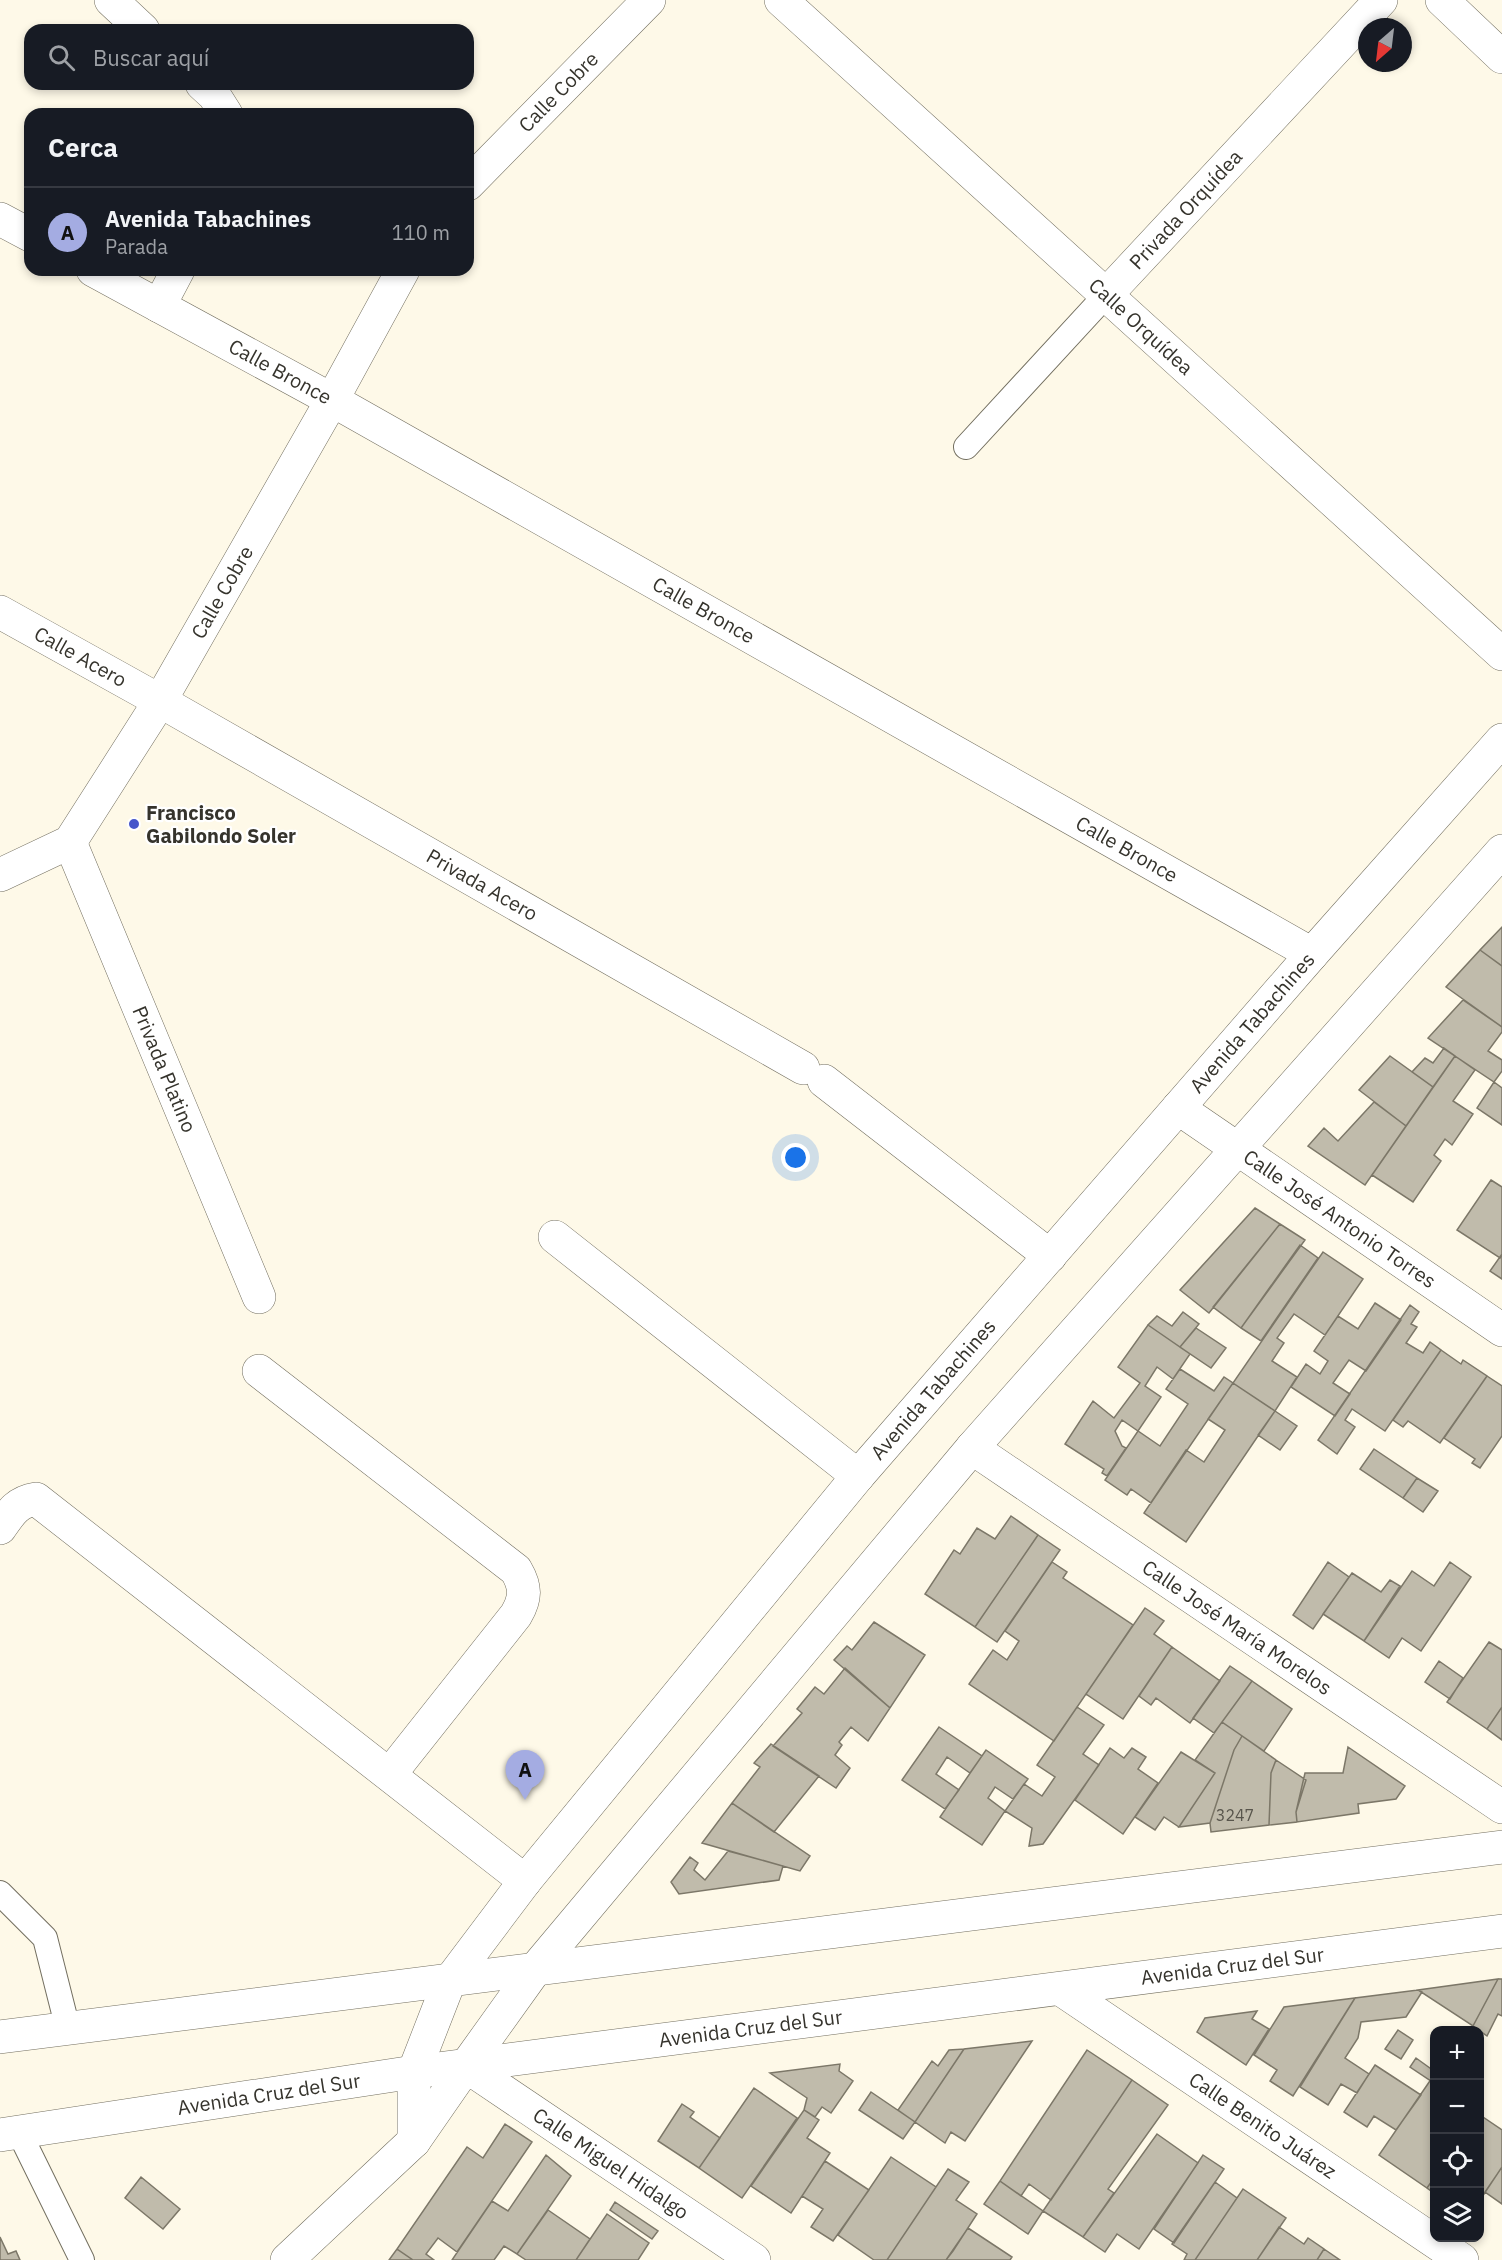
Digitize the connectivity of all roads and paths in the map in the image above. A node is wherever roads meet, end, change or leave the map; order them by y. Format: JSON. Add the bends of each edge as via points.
{"nodes":[{"id":1,"x":111,"y":0,"type":"edge"},
{"id":2,"x":649,"y":0,"type":"edge"},
{"id":3,"x":781,"y":0,"type":"edge"},
{"id":4,"x":1382,"y":0,"type":"edge"},
{"id":5,"x":1443,"y":0,"type":"edge"},
{"id":6,"x":137,"y":24,"type":"edge"},
{"id":7,"x":1502,"y":57,"type":"edge"},
{"id":8,"x":209,"y":90,"type":"edge"},
{"id":9,"x":222,"y":108,"type":"edge"},
{"id":10,"x":474,"y":178,"type":"edge"},
{"id":11,"x":0,"y":219,"type":"edge"},
{"id":12,"x":24,"y":233,"type":"edge"},
{"id":13,"x":104,"y":276,"type":"edge"},
{"id":14,"x":175,"y":276,"type":"edge"},
{"id":15,"x":400,"y":276,"type":"edge"},
{"id":16,"x":1106,"y":295,"type":"junction"},
{"id":17,"x":159,"y":306,"type":"junction"},
{"id":18,"x":332,"y":400,"type":"junction"},
{"id":19,"x":966,"y":447,"type":"dead end"},
{"id":20,"x":0,"y":612,"type":"edge"},
{"id":21,"x":1502,"y":654,"type":"edge"},
{"id":22,"x":160,"y":701,"type":"junction"},
{"id":23,"x":1502,"y":740,"type":"edge"},
{"id":24,"x":70,"y":842,"type":"junction"},
{"id":25,"x":1501,"y":853,"type":"edge"},
{"id":26,"x":0,"y":875,"type":"edge"},
{"id":27,"x":1312,"y":954,"type":"junction"},
{"id":28,"x":1178,"y":1108,"type":"junction"},
{"id":29,"x":1237,"y":1149,"type":"junction"},
{"id":30,"x":555,"y":1237,"type":"dead end"},
{"id":31,"x":1050,"y":1256,"type":"junction"},
{"id":32,"x":259,"y":1297,"type":"dead end"},
{"id":33,"x":1502,"y":1330,"type":"edge"},
{"id":34,"x":259,"y":1371,"type":"dead end"},
{"id":35,"x":972,"y":1448,"type":"junction"},
{"id":36,"x":858,"y":1476,"type":"junction"},
{"id":37,"x":0,"y":1528,"type":"edge"},
{"id":38,"x":390,"y":1774,"type":"junction"},
{"id":39,"x":1502,"y":1807,"type":"edge"},
{"id":40,"x":1502,"y":1847,"type":"edge"},
{"id":41,"x":525,"y":1881,"type":"junction"},
{"id":42,"x":0,"y":1893,"type":"edge"},
{"id":43,"x":1502,"y":1931,"type":"edge"},
{"id":44,"x":537,"y":1967,"type":"junction"},
{"id":45,"x":449,"y":1982,"type":"junction"},
{"id":46,"x":1062,"y":1990,"type":"junction"},
{"id":47,"x":68,"y":2029,"type":"junction"},
{"id":48,"x":0,"y":2037,"type":"edge"},
{"id":49,"x":466,"y":2066,"type":"junction"},
{"id":50,"x":414,"y":2072,"type":"junction"},
{"id":51,"x":10,"y":2134,"type":"edge"},
{"id":52,"x":414,"y":2141,"type":"junction"},
{"id":53,"x":82,"y":2260,"type":"edge"},
{"id":54,"x":287,"y":2260,"type":"edge"},
{"id":55,"x":754,"y":2260,"type":"edge"},
{"id":56,"x":1462,"y":2260,"type":"edge"}],
"edges":[{"from":1,"to":6,"type":"street"},
{"from":2,"to":10,"type":"street","name":"Calle Cobre"},
{"from":3,"to":16,"type":"street","name":"Calle Orquídea"},
{"from":4,"to":16,"type":"street","name":"Privada Orquídea"},
{"from":5,"to":7,"type":"street"},
{"from":8,"to":9,"type":"street"},
{"from":11,"to":12,"type":"street"},
{"from":13,"to":17,"type":"street","name":"Calle Bronce"},
{"from":14,"to":17,"type":"street"},
{"from":15,"to":18,"type":"street","name":"Calle Cobre"},
{"from":16,"to":19,"type":"lane","name":"Privada Orquídea"},
{"from":16,"to":21,"type":"street","name":"Calle Orquídea"},
{"from":17,"to":18,"type":"street","name":"Calle Bronce"},
{"from":18,"to":22,"type":"street","name":"Calle Cobre"},
{"from":18,"to":27,"type":"street","name":"Calle Bronce"},
{"from":20,"to":22,"type":"street","name":"Calle Acero"},
{"from":22,"to":24,"type":"street","name":"Calle Cobre"},
{"from":22,"to":31,"type":"street","name":"Privada Acero","via":[[813,1075]]},
{"from":23,"to":27,"type":"street","name":"Avenida Tabachines"},
{"from":24,"to":26,"type":"street"},
{"from":24,"to":32,"type":"street","name":"Privada Platino"},
{"from":25,"to":29,"type":"street"},
{"from":27,"to":28,"type":"street","name":"Avenida Tabachines"},
{"from":28,"to":29,"type":"street","name":"Calle José Antonio Torres"},
{"from":28,"to":31,"type":"street","name":"Avenida Tabachines"},
{"from":29,"to":33,"type":"street","name":"Calle José Antonio Torres"},
{"from":29,"to":35,"type":"street"},
{"from":30,"to":36,"type":"street"},
{"from":31,"to":36,"type":"street","name":"Avenida Tabachines"},
{"from":34,"to":38,"type":"street","via":[[516,1570],[522,1581],[525,1592],[516,1615]]},
{"from":35,"to":39,"type":"street","name":"Calle José María Morelos"},
{"from":35,"to":44,"type":"street"},
{"from":36,"to":41,"type":"street","name":"Avenida Tabachines"},
{"from":37,"to":38,"type":"street","via":[[13,1509],[36,1498]]},
{"from":38,"to":41,"type":"street"},
{"from":40,"to":44,"type":"street"},
{"from":41,"to":45,"type":"street","name":"Avenida Tabachines"},
{"from":42,"to":47,"type":"lane","via":[[45,1938]]},
{"from":43,"to":46,"type":"street","name":"Avenida Cruz del Sur"},
{"from":44,"to":45,"type":"street"},
{"from":44,"to":49,"type":"street"},
{"from":45,"to":47,"type":"street"},
{"from":45,"to":50,"type":"street","name":"Avenida Tabachines"},
{"from":46,"to":49,"type":"street","name":"Avenida Cruz del Sur"},
{"from":46,"to":56,"type":"street","name":"Calle Benito Juárez"},
{"from":47,"to":48,"type":"street"},
{"from":49,"to":50,"type":"street","name":"Avenida Cruz del Sur"},
{"from":49,"to":52,"type":"street"},
{"from":49,"to":55,"type":"street","name":"Calle Miguel Hidalgo"},
{"from":50,"to":51,"type":"street","name":"Avenida Cruz del Sur"},
{"from":50,"to":52,"type":"street"},
{"from":51,"to":53,"type":"lane"},
{"from":52,"to":54,"type":"street"}]}
